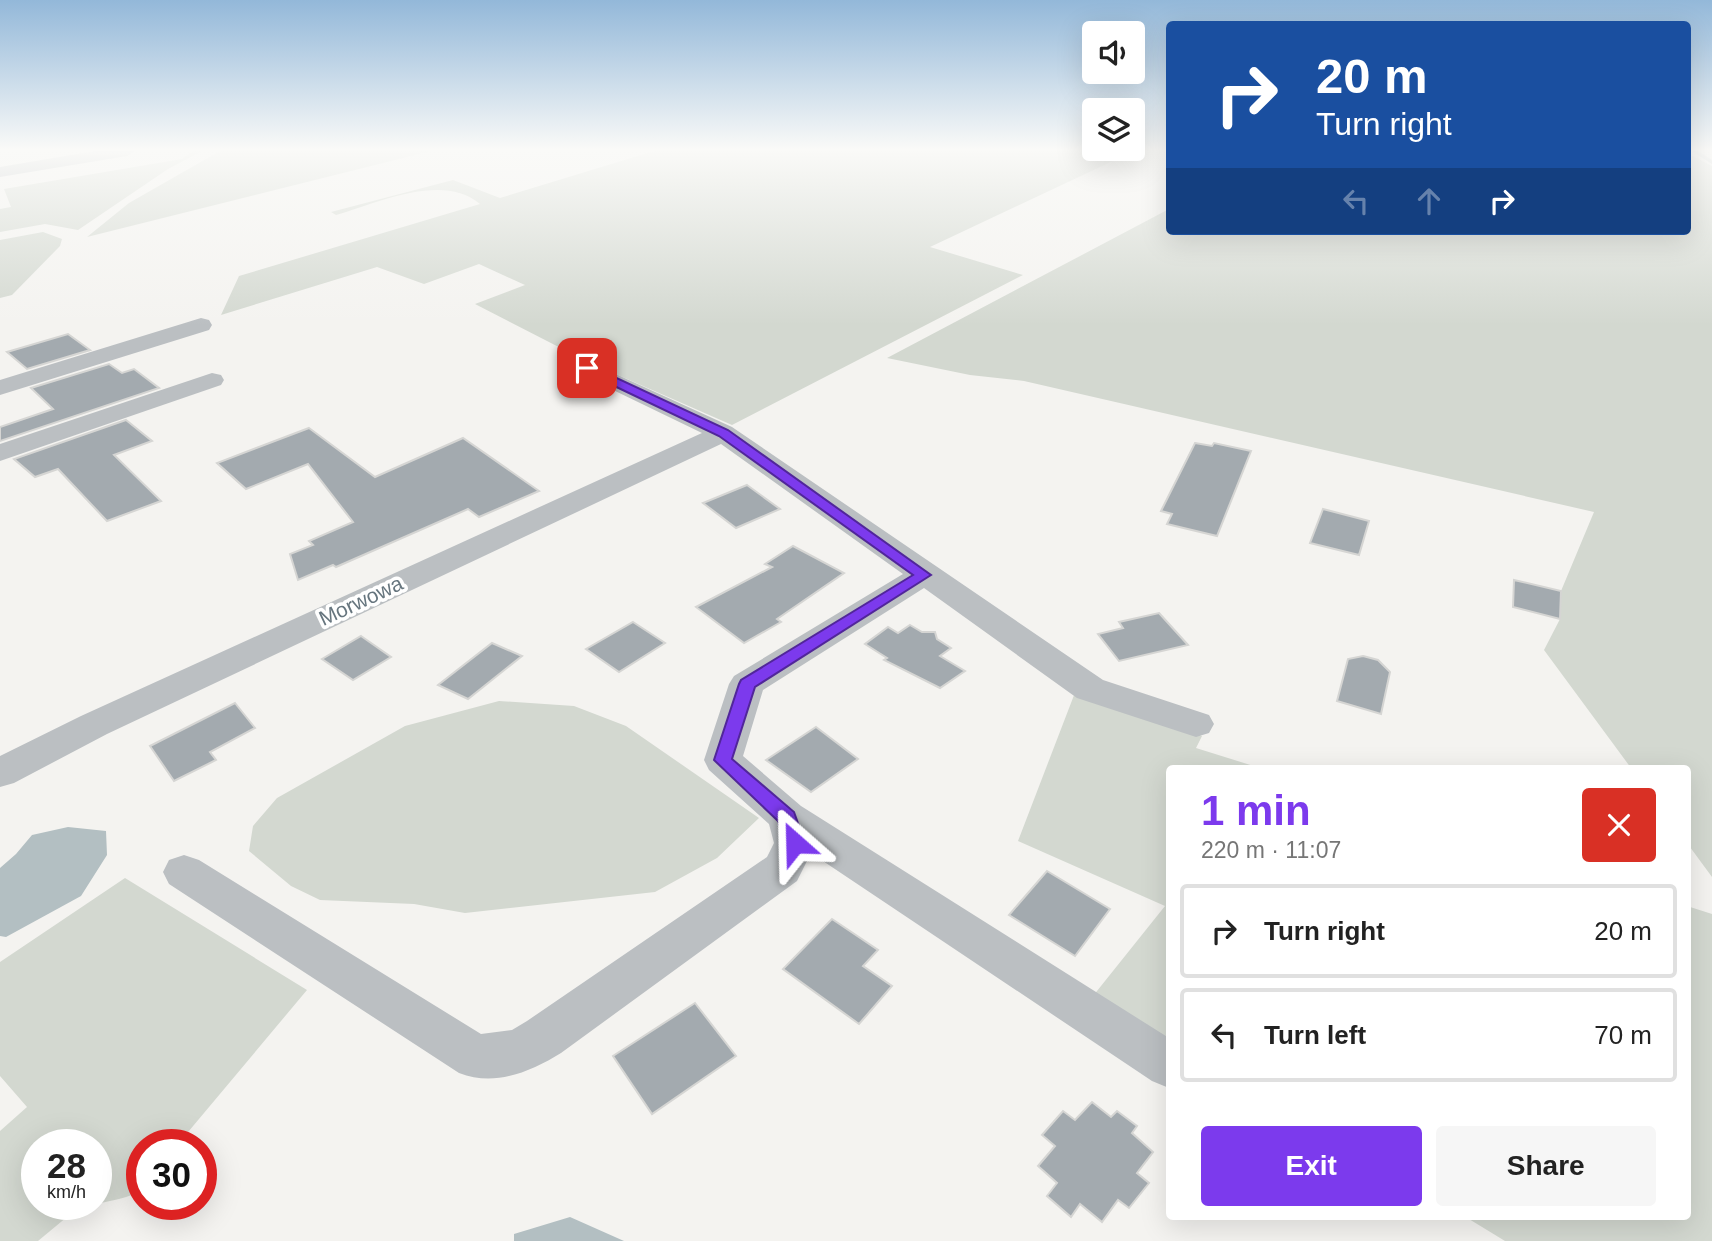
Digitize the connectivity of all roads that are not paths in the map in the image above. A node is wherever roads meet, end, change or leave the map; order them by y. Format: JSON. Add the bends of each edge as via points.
{"nodes":[{"id":1,"x":201,"y":325,"type":"dead end"},
{"id":2,"x":587,"y":368,"type":"dead end"},
{"id":3,"x":212,"y":380,"type":"dead end"},
{"id":4,"x":0,"y":388,"type":"edge"},
{"id":5,"x":723,"y":433,"type":"junction"},
{"id":6,"x":0,"y":453,"type":"edge"},
{"id":7,"x":923,"y":575,"type":"junction"},
{"id":8,"x":1196,"y":724,"type":"dead end"},
{"id":9,"x":0,"y":772,"type":"edge"},
{"id":10,"x":787,"y":817,"type":"junction"},
{"id":11,"x":184,"y":872,"type":"dead end"},
{"id":12,"x":1166,"y":1063,"type":"edge"}],
"edges":[{"from":1,"to":4,"type":"street"},
{"from":2,"to":5,"type":"street"},
{"from":3,"to":6,"type":"street"},
{"from":5,"to":7,"type":"street"},
{"from":5,"to":9,"type":"street","name":"Morwowa"},
{"from":7,"to":8,"type":"street","via":[[1090,690]]},
{"from":7,"to":10,"type":"street","via":[[747,684],[723,760]]},
{"from":10,"to":11,"type":"street","via":[[795,843],[782,869],[544,1037],[519,1052],[476,1057]]},
{"from":10,"to":12,"type":"street"}]}
